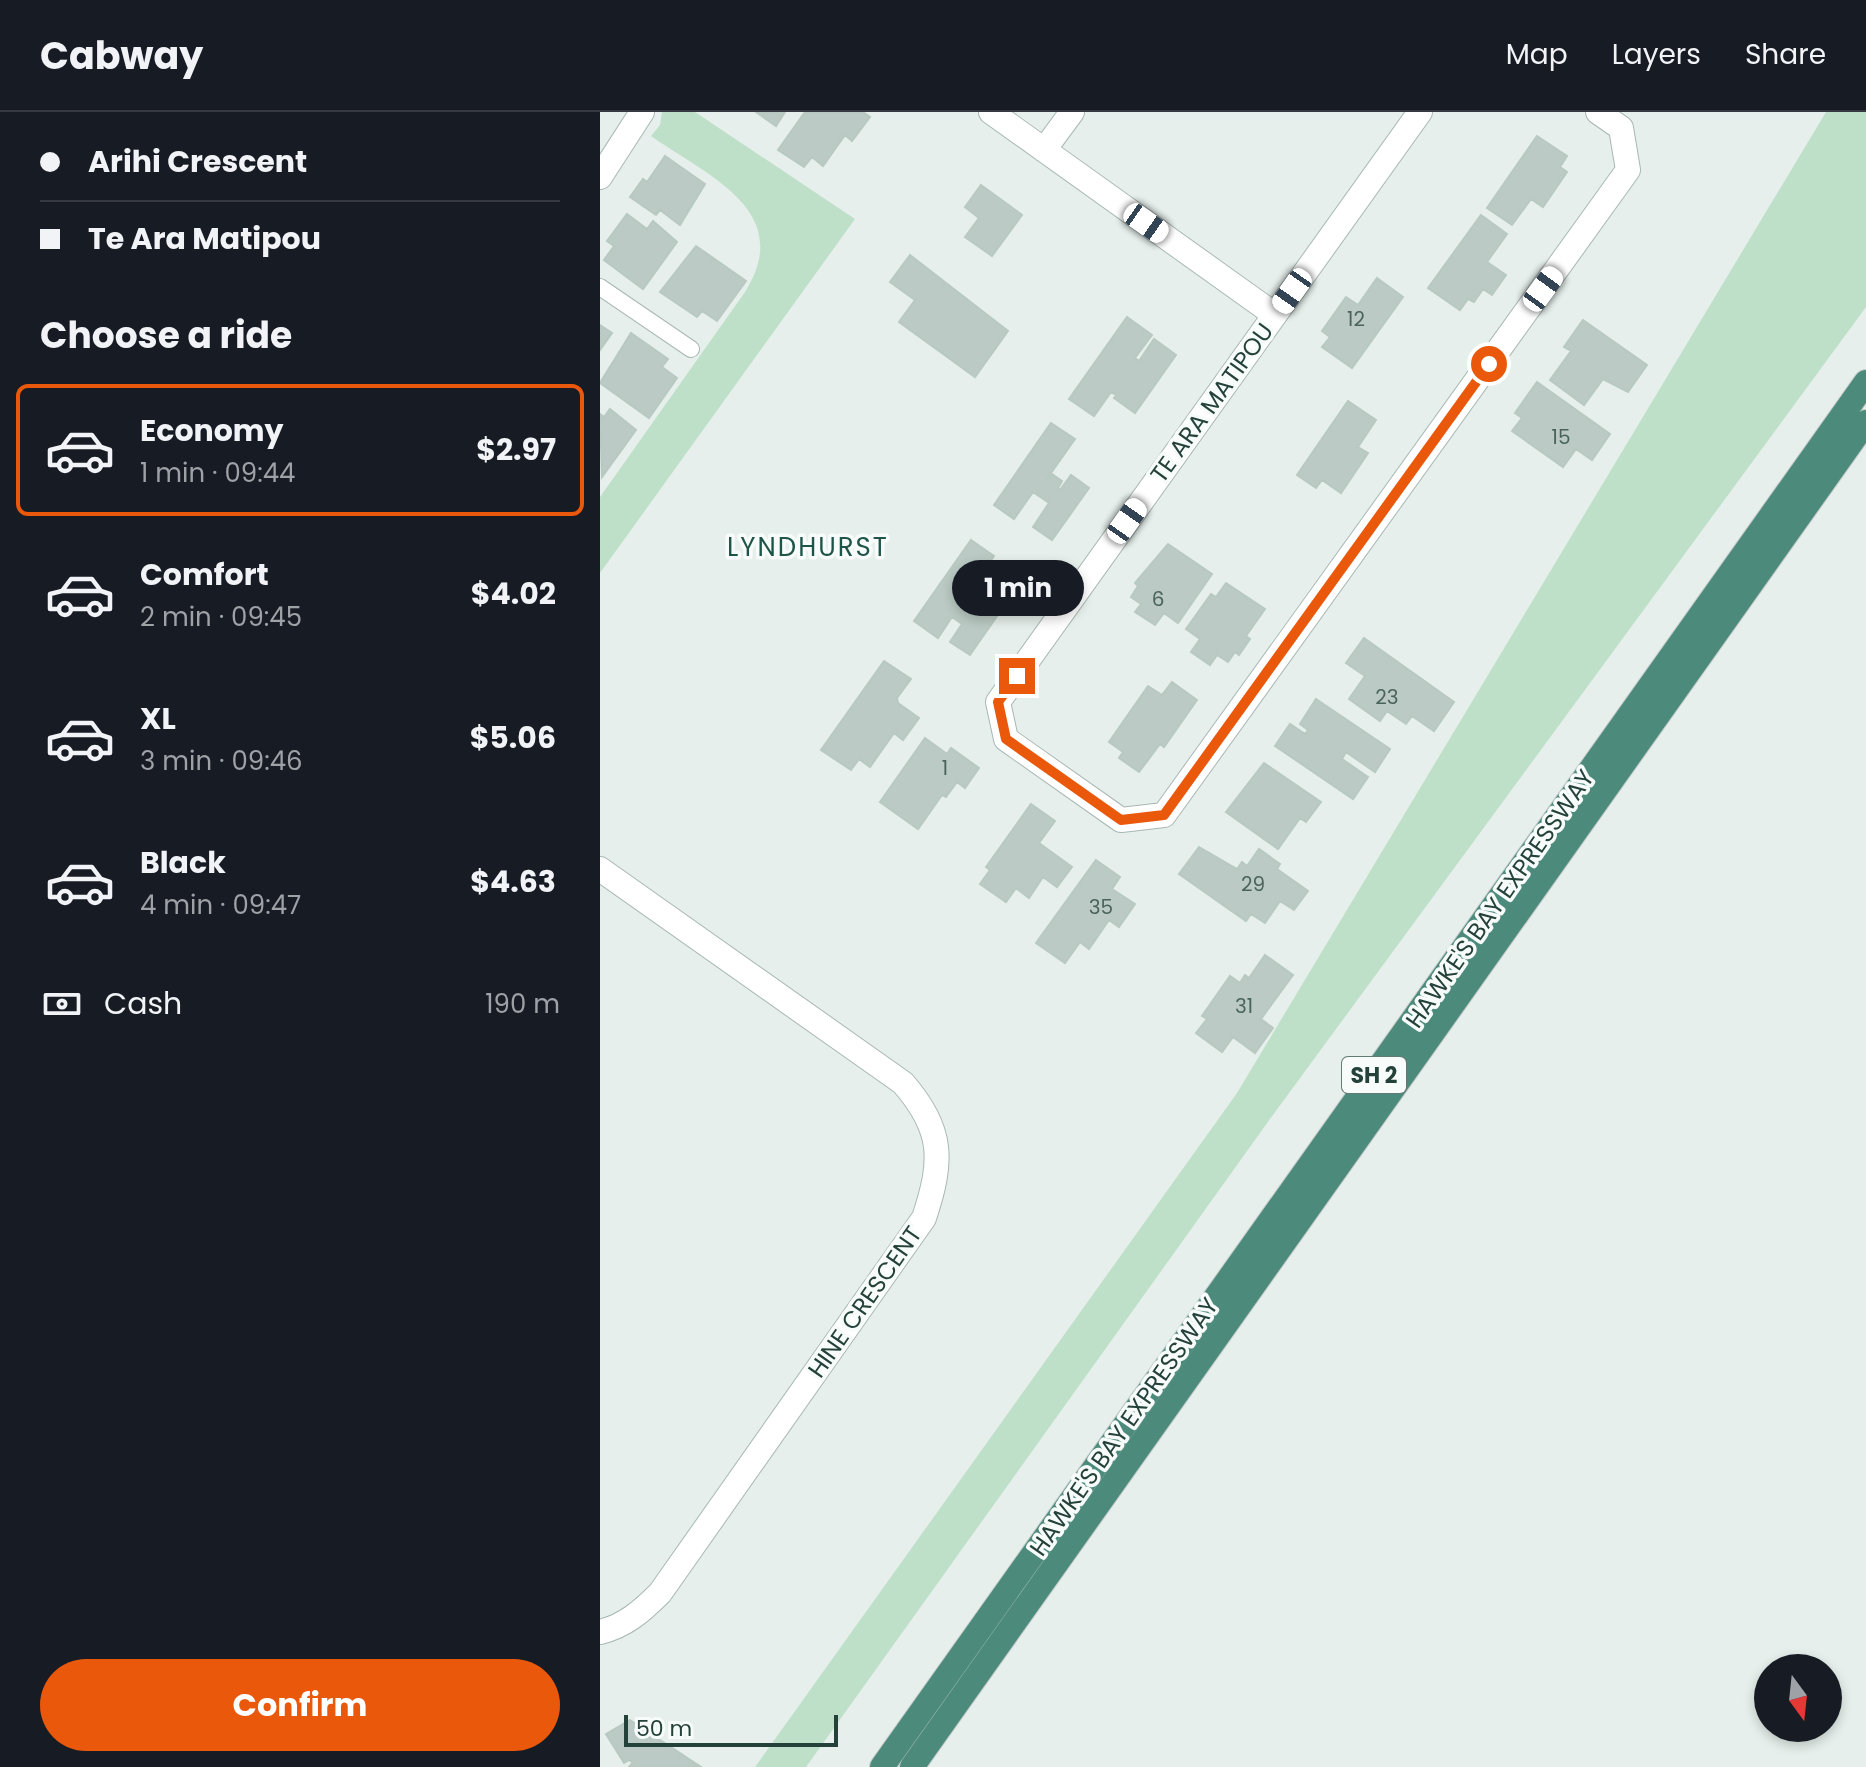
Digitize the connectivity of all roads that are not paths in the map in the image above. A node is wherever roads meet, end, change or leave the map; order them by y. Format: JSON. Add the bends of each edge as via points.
{"nodes":[{"id":1,"x":642,"y":112,"type":"edge"},
{"id":2,"x":991,"y":112,"type":"edge"},
{"id":3,"x":1072,"y":112,"type":"edge"},
{"id":4,"x":1420,"y":112,"type":"edge"},
{"id":5,"x":1598,"y":112,"type":"edge"},
{"id":6,"x":1044,"y":150,"type":"junction"},
{"id":7,"x":600,"y":177,"type":"edge"},
{"id":8,"x":600,"y":287,"type":"edge"},
{"id":9,"x":1275,"y":315,"type":"junction"},
{"id":10,"x":691,"y":349,"type":"dead end"},
{"id":11,"x":1866,"y":382,"type":"edge"},
{"id":12,"x":1866,"y":422,"type":"edge"},
{"id":13,"x":600,"y":869,"type":"edge"},
{"id":14,"x":600,"y":1632,"type":"edge"},
{"id":15,"x":882,"y":1767,"type":"edge"},
{"id":16,"x":912,"y":1767,"type":"edge"}],
"edges":[{"from":1,"to":7,"type":"street"},
{"from":2,"to":6,"type":"street"},
{"from":3,"to":6,"type":"street"},
{"from":4,"to":9,"type":"street","name":"TE ARA MATIPOU"},
{"from":5,"to":9,"type":"street","name":"TE ARA MATIPOU","via":[[1621,128],[1628,170],[1164,815],[1121,820],[1006,739],[998,702]]},
{"from":6,"to":9,"type":"street"},
{"from":8,"to":10,"type":"lane"},
{"from":11,"to":15,"type":"highway","name":"HAWKE'S BAY EXPRESSWAY","number":"SH 2"},
{"from":12,"to":16,"type":"highway","name":"HAWKE'S BAY EXPRESSWAY","number":"SH 2"},
{"from":13,"to":14,"type":"street","name":"HINE CRESCENT","via":[[903,1083],[923,1107],[939,1163],[924,1218],[660,1593],[639,1614]]}]}
